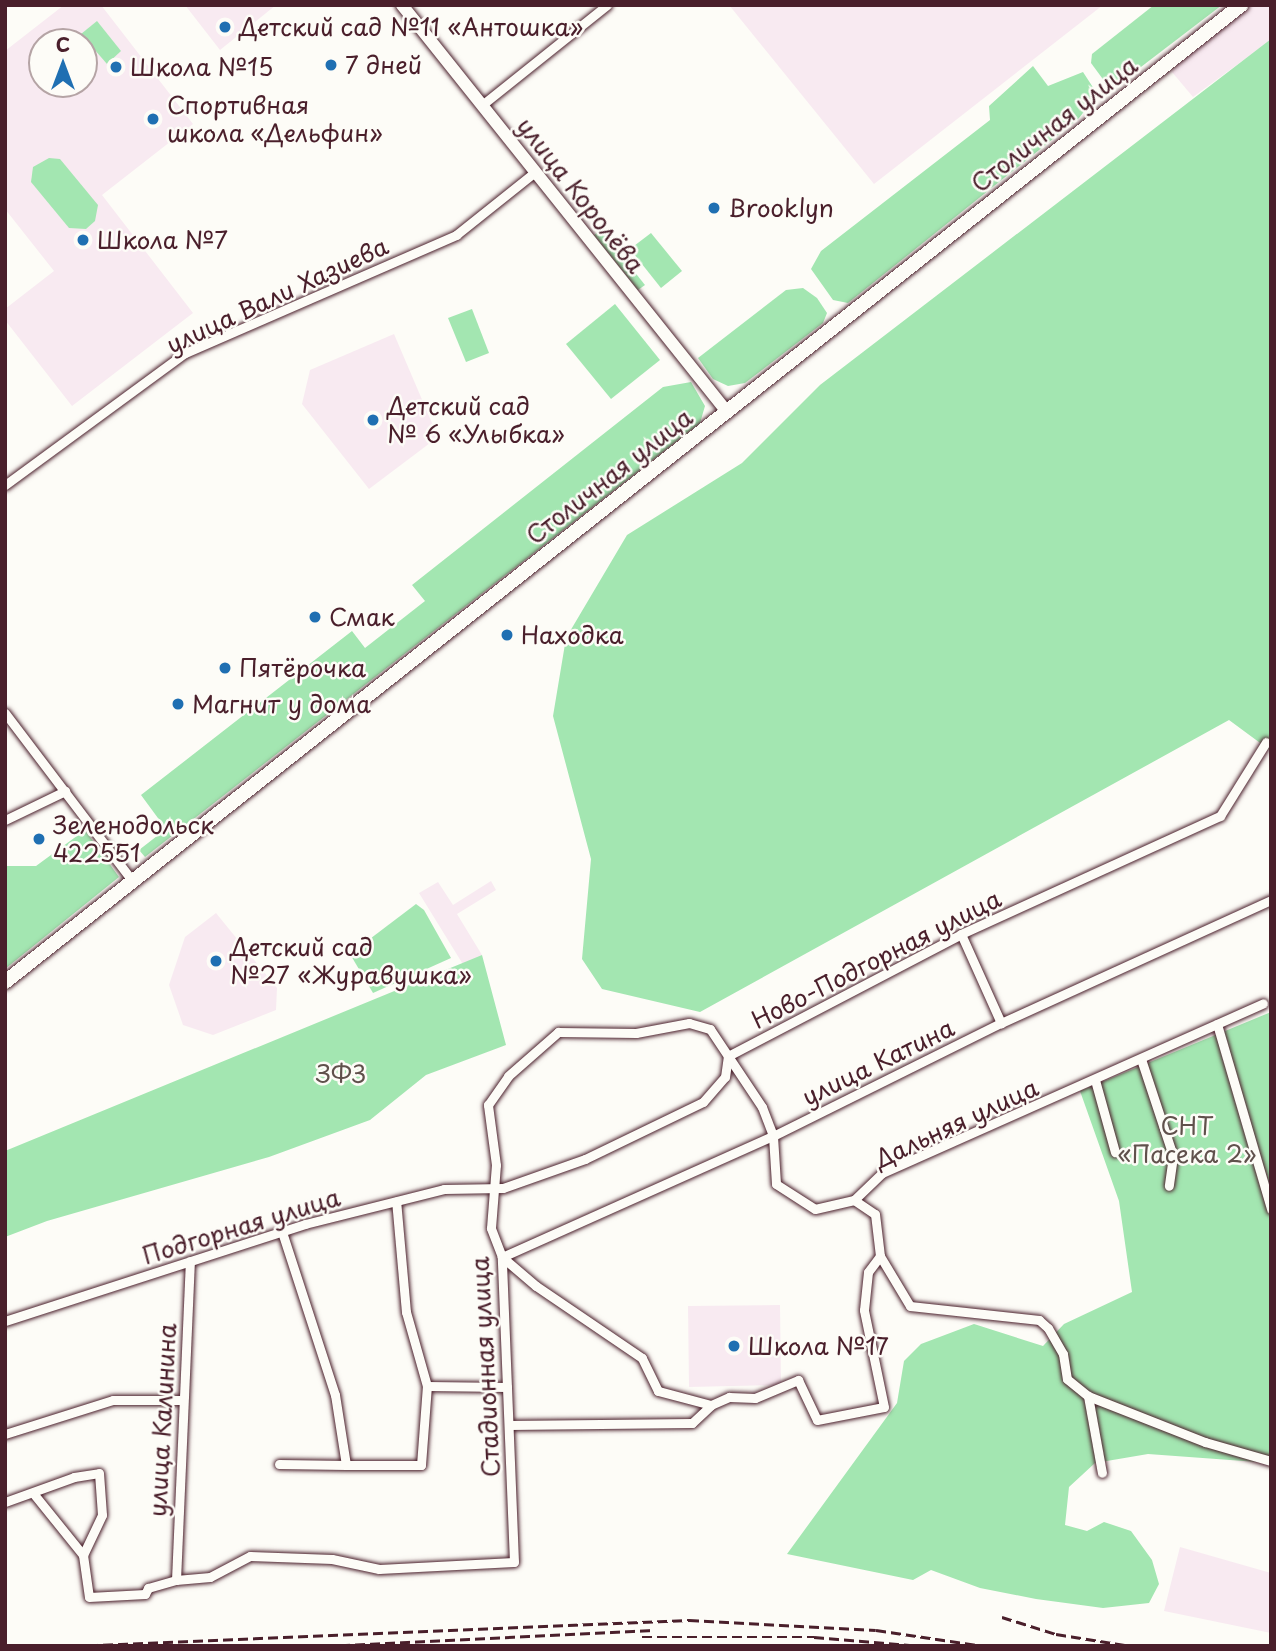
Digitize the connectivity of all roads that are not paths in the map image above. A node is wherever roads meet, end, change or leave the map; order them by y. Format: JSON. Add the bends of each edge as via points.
{"nodes":[{"id":1,"x":402,"y":5,"type":"edge"},
{"id":2,"x":607,"y":5,"type":"edge"},
{"id":3,"x":1241,"y":5,"type":"edge"},
{"id":4,"x":482,"y":105,"type":"junction"},
{"id":5,"x":535,"y":172,"type":"junction"},
{"id":6,"x":727,"y":412,"type":"junction"},
{"id":7,"x":5,"y":485,"type":"edge"},
{"id":8,"x":5,"y":713,"type":"edge"},
{"id":9,"x":1266,"y":742,"type":"dead end"},
{"id":10,"x":65,"y":791,"type":"junction"},
{"id":11,"x":5,"y":820,"type":"edge"},
{"id":12,"x":131,"y":879,"type":"junction"},
{"id":13,"x":1271,"y":900,"type":"edge"},
{"id":14,"x":961,"y":934,"type":"junction"},
{"id":15,"x":5,"y":982,"type":"edge"},
{"id":16,"x":1263,"y":1003,"type":"dead end"},
{"id":17,"x":1001,"y":1023,"type":"junction"},
{"id":18,"x":1217,"y":1024,"type":"junction"},
{"id":19,"x":728,"y":1056,"type":"junction"},
{"id":20,"x":1142,"y":1059,"type":"junction"},
{"id":21,"x":1096,"y":1080,"type":"junction"},
{"id":22,"x":772,"y":1136,"type":"junction"},
{"id":23,"x":1115,"y":1152,"type":"dead end"},
{"id":24,"x":1169,"y":1186,"type":"dead end"},
{"id":25,"x":493,"y":1188,"type":"junction"},
{"id":26,"x":854,"y":1200,"type":"junction"},
{"id":27,"x":396,"y":1201,"type":"junction"},
{"id":28,"x":1271,"y":1209,"type":"edge"},
{"id":29,"x":282,"y":1232,"type":"junction"},
{"id":30,"x":880,"y":1256,"type":"junction"},
{"id":31,"x":502,"y":1257,"type":"junction"},
{"id":32,"x":190,"y":1261,"type":"junction"},
{"id":33,"x":5,"y":1321,"type":"edge"},
{"id":34,"x":427,"y":1386,"type":"junction"},
{"id":35,"x":507,"y":1387,"type":"junction"},
{"id":36,"x":1088,"y":1396,"type":"junction"},
{"id":37,"x":182,"y":1400,"type":"junction"},
{"id":38,"x":711,"y":1405,"type":"junction"},
{"id":39,"x":509,"y":1424,"type":"junction"},
{"id":40,"x":5,"y":1434,"type":"edge"},
{"id":41,"x":1271,"y":1461,"type":"edge"},
{"id":42,"x":279,"y":1464,"type":"dead end"},
{"id":43,"x":346,"y":1465,"type":"junction"},
{"id":44,"x":1102,"y":1473,"type":"dead end"},
{"id":45,"x":33,"y":1493,"type":"junction"},
{"id":46,"x":5,"y":1502,"type":"edge"},
{"id":47,"x":83,"y":1555,"type":"junction"},
{"id":48,"x":176,"y":1580,"type":"junction"}],
"edges":[{"from":1,"to":4,"type":"street","name":"улица Королёва"},
{"from":2,"to":4,"type":"street"},
{"from":3,"to":6,"type":"main road","name":"Столичная улица"},
{"from":4,"to":5,"type":"street","name":"улица Королёва"},
{"from":5,"to":6,"type":"street","name":"улица Королёва"},
{"from":5,"to":7,"type":"street","name":"улица Вали Хазиева","via":[[456,235],[185,353]]},
{"from":6,"to":12,"type":"main road","name":"Столичная улица"},
{"from":8,"to":10,"type":"street"},
{"from":9,"to":14,"type":"street","name":"Ново-Подгорная улица","via":[[1220,816]]},
{"from":10,"to":11,"type":"street"},
{"from":10,"to":12,"type":"street"},
{"from":12,"to":15,"type":"main road","name":"Столичная улица"},
{"from":13,"to":17,"type":"street","name":"улица Катина"},
{"from":14,"to":17,"type":"street"},
{"from":14,"to":19,"type":"street","name":"Ново-Подгорная улица"},
{"from":16,"to":18,"type":"street","name":"Дальняя улица"},
{"from":17,"to":22,"type":"street","name":"улица Катина"},
{"from":18,"to":20,"type":"street","name":"Дальняя улица"},
{"from":18,"to":28,"type":"street"},
{"from":19,"to":22,"type":"street","via":[[762,1107]]},
{"from":19,"to":25,"type":"street","via":[[725,1077],[703,1102],[585,1158]]},
{"from":19,"to":25,"type":"street","name":"Стадионная улица","via":[[710,1029],[689,1023],[636,1034],[558,1032],[508,1076],[488,1105],[496,1166]]},
{"from":20,"to":21,"type":"street","name":"Дальняя улица"},
{"from":20,"to":24,"type":"street","via":[[1170,1143]]},
{"from":21,"to":23,"type":"street"},
{"from":21,"to":26,"type":"street","name":"Дальняя улица","via":[[882,1173]]},
{"from":22,"to":26,"type":"street","via":[[776,1184],[790,1196],[815,1209]]},
{"from":22,"to":31,"type":"street","name":"улица Катина"},
{"from":25,"to":27,"type":"street","name":"Подгорная улица","via":[[444,1189]]},
{"from":25,"to":31,"type":"street","name":"Стадионная улица","via":[[491,1228]]},
{"from":26,"to":30,"type":"street","via":[[875,1214]]},
{"from":27,"to":29,"type":"street","name":"Подгорная улица"},
{"from":27,"to":34,"type":"street","via":[[406,1312]]},
{"from":29,"to":32,"type":"street","name":"Подгорная улица"},
{"from":29,"to":43,"type":"street","via":[[335,1395]]},
{"from":30,"to":36,"type":"street","via":[[910,1306],[1039,1320],[1063,1354],[1067,1380]]},
{"from":30,"to":38,"type":"street","via":[[868,1272],[864,1310],[884,1407],[817,1420],[798,1380],[755,1398],[729,1397]]},
{"from":31,"to":35,"type":"street","name":"Стадионная улица"},
{"from":31,"to":38,"type":"street","via":[[536,1286],[642,1357],[658,1391]]},
{"from":32,"to":33,"type":"street","name":"Подгорная улица"},
{"from":32,"to":37,"type":"street","name":"улица Калинина"},
{"from":34,"to":35,"type":"street"},
{"from":34,"to":43,"type":"street","via":[[421,1465]]},
{"from":35,"to":39,"type":"street","name":"Стадионная улица"},
{"from":36,"to":41,"type":"street"},
{"from":36,"to":44,"type":"street"},
{"from":37,"to":40,"type":"street","via":[[113,1400]]},
{"from":37,"to":48,"type":"street","name":"улица Калинина"},
{"from":38,"to":39,"type":"street","via":[[692,1423]]},
{"from":39,"to":48,"type":"street","name":"Стадионная улица","via":[[514,1562],[379,1569],[332,1559],[250,1556],[210,1577]]},
{"from":42,"to":43,"type":"street"},
{"from":45,"to":46,"type":"street"},
{"from":45,"to":47,"type":"street"},
{"from":45,"to":47,"type":"street","via":[[99,1473],[102,1515]]},
{"from":47,"to":48,"type":"street","via":[[89,1597],[145,1594],[148,1588]]}]}
